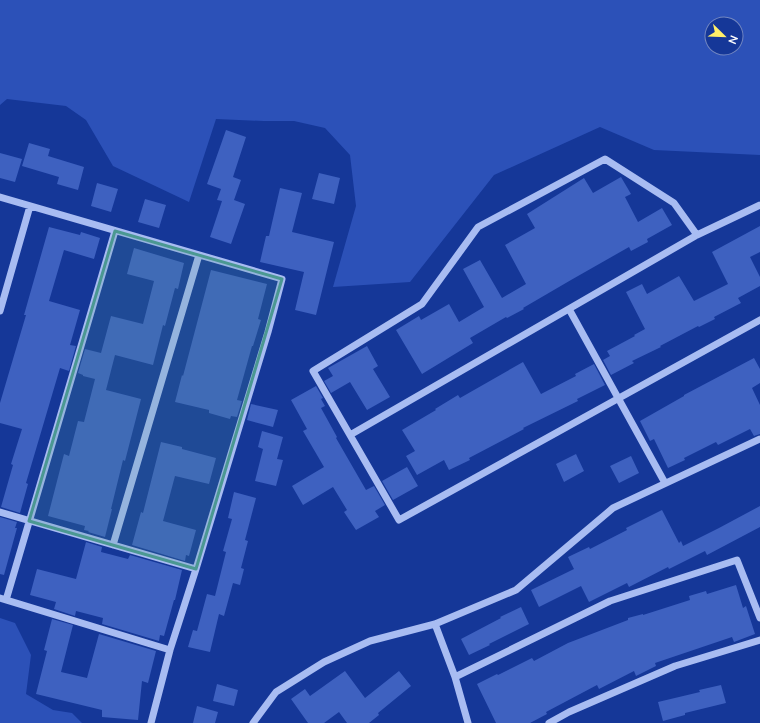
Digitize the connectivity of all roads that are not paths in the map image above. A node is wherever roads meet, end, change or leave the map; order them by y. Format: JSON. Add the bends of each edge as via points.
{"nodes":[{"id":1,"x":0,"y":197,"type":"edge"},
{"id":2,"x":760,"y":205,"type":"edge"},
{"id":3,"x":30,"y":206,"type":"junction"},
{"id":4,"x":115,"y":231,"type":"junction"},
{"id":5,"x":697,"y":235,"type":"junction"},
{"id":6,"x":199,"y":255,"type":"junction"},
{"id":7,"x":569,"y":309,"type":"junction"},
{"id":8,"x":0,"y":311,"type":"edge"},
{"id":9,"x":760,"y":320,"type":"edge"},
{"id":10,"x":618,"y":399,"type":"junction"},
{"id":11,"x":350,"y":435,"type":"junction"},
{"id":12,"x":760,"y":439,"type":"edge"},
{"id":13,"x":665,"y":483,"type":"junction"},
{"id":14,"x":0,"y":512,"type":"edge"},
{"id":15,"x":28,"y":520,"type":"junction"},
{"id":16,"x":113,"y":545,"type":"junction"},
{"id":17,"x":196,"y":569,"type":"junction"},
{"id":18,"x":3,"y":599,"type":"edge"},
{"id":19,"x":760,"y":618,"type":"edge"},
{"id":20,"x":436,"y":624,"type":"junction"},
{"id":21,"x":760,"y":640,"type":"edge"},
{"id":22,"x":170,"y":650,"type":"junction"},
{"id":23,"x":454,"y":677,"type":"junction"},
{"id":24,"x":151,"y":723,"type":"edge"},
{"id":25,"x":253,"y":723,"type":"edge"},
{"id":26,"x":468,"y":723,"type":"edge"},
{"id":27,"x":549,"y":723,"type":"edge"}],
"edges":[{"from":1,"to":3,"type":"street"},
{"from":2,"to":5,"type":"street"},
{"from":3,"to":4,"type":"street"},
{"from":3,"to":8,"type":"street"},
{"from":4,"to":6,"type":"street"},
{"from":4,"to":15,"type":"street"},
{"from":5,"to":7,"type":"street"},
{"from":5,"to":11,"type":"street","via":[[674,203],[605,159],[478,228],[422,304],[313,370]]},
{"from":6,"to":16,"type":"street"},
{"from":6,"to":17,"type":"street","via":[[282,279]]},
{"from":7,"to":10,"type":"street"},
{"from":7,"to":11,"type":"street"},
{"from":9,"to":10,"type":"street"},
{"from":10,"to":11,"type":"street","via":[[399,520]]},
{"from":10,"to":13,"type":"street"},
{"from":12,"to":13,"type":"street"},
{"from":13,"to":20,"type":"street","via":[[613,508],[516,590]]},
{"from":14,"to":15,"type":"street"},
{"from":15,"to":16,"type":"street"},
{"from":15,"to":18,"type":"street"},
{"from":16,"to":17,"type":"street"},
{"from":17,"to":22,"type":"street"},
{"from":18,"to":22,"type":"street"},
{"from":19,"to":23,"type":"street","via":[[737,560],[610,601]]},
{"from":20,"to":23,"type":"street"},
{"from":20,"to":25,"type":"street","via":[[370,641],[324,662],[276,692]]},
{"from":21,"to":27,"type":"street","via":[[675,666]]},
{"from":22,"to":24,"type":"street"},
{"from":23,"to":26,"type":"street"}]}
